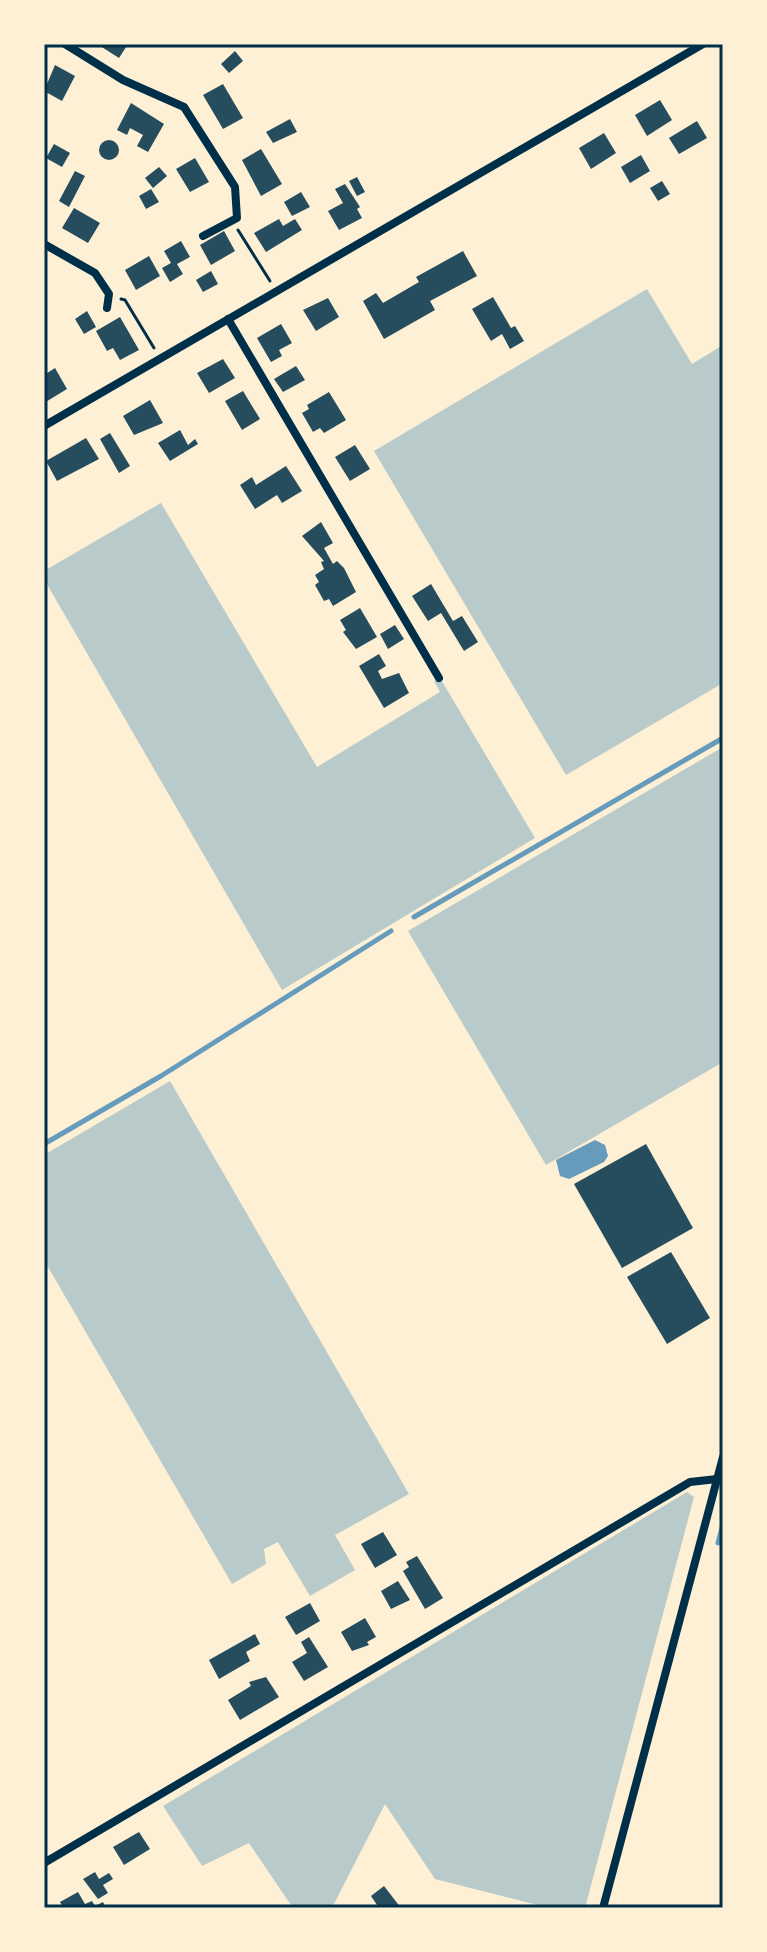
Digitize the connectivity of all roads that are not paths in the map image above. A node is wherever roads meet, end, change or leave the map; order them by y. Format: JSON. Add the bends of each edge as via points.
{"nodes":[{"id":1,"x":65,"y":44,"type":"edge"},
{"id":2,"x":703,"y":44,"type":"edge"},
{"id":3,"x":80,"y":48,"type":"edge"},
{"id":4,"x":203,"y":236,"type":"dead end"},
{"id":5,"x":44,"y":244,"type":"edge"},
{"id":6,"x":107,"y":308,"type":"dead end"},
{"id":7,"x":228,"y":319,"type":"junction"},
{"id":8,"x":44,"y":426,"type":"edge"},
{"id":9,"x":439,"y":678,"type":"dead end"},
{"id":10,"x":723,"y":1457,"type":"edge"},
{"id":11,"x":717,"y":1479,"type":"junction"},
{"id":12,"x":44,"y":1863,"type":"edge"},
{"id":13,"x":603,"y":1908,"type":"edge"}],
"edges":[{"from":1,"to":3,"type":"street"},
{"from":2,"to":7,"type":"street"},
{"from":3,"to":4,"type":"street","via":[[123,80],[184,107],[235,187],[237,218]]},
{"from":5,"to":6,"type":"street","via":[[95,273],[109,294]]},
{"from":7,"to":8,"type":"street"},
{"from":7,"to":9,"type":"street"},
{"from":10,"to":11,"type":"street"},
{"from":11,"to":12,"type":"street","via":[[690,1482]]},
{"from":11,"to":13,"type":"street"}]}
